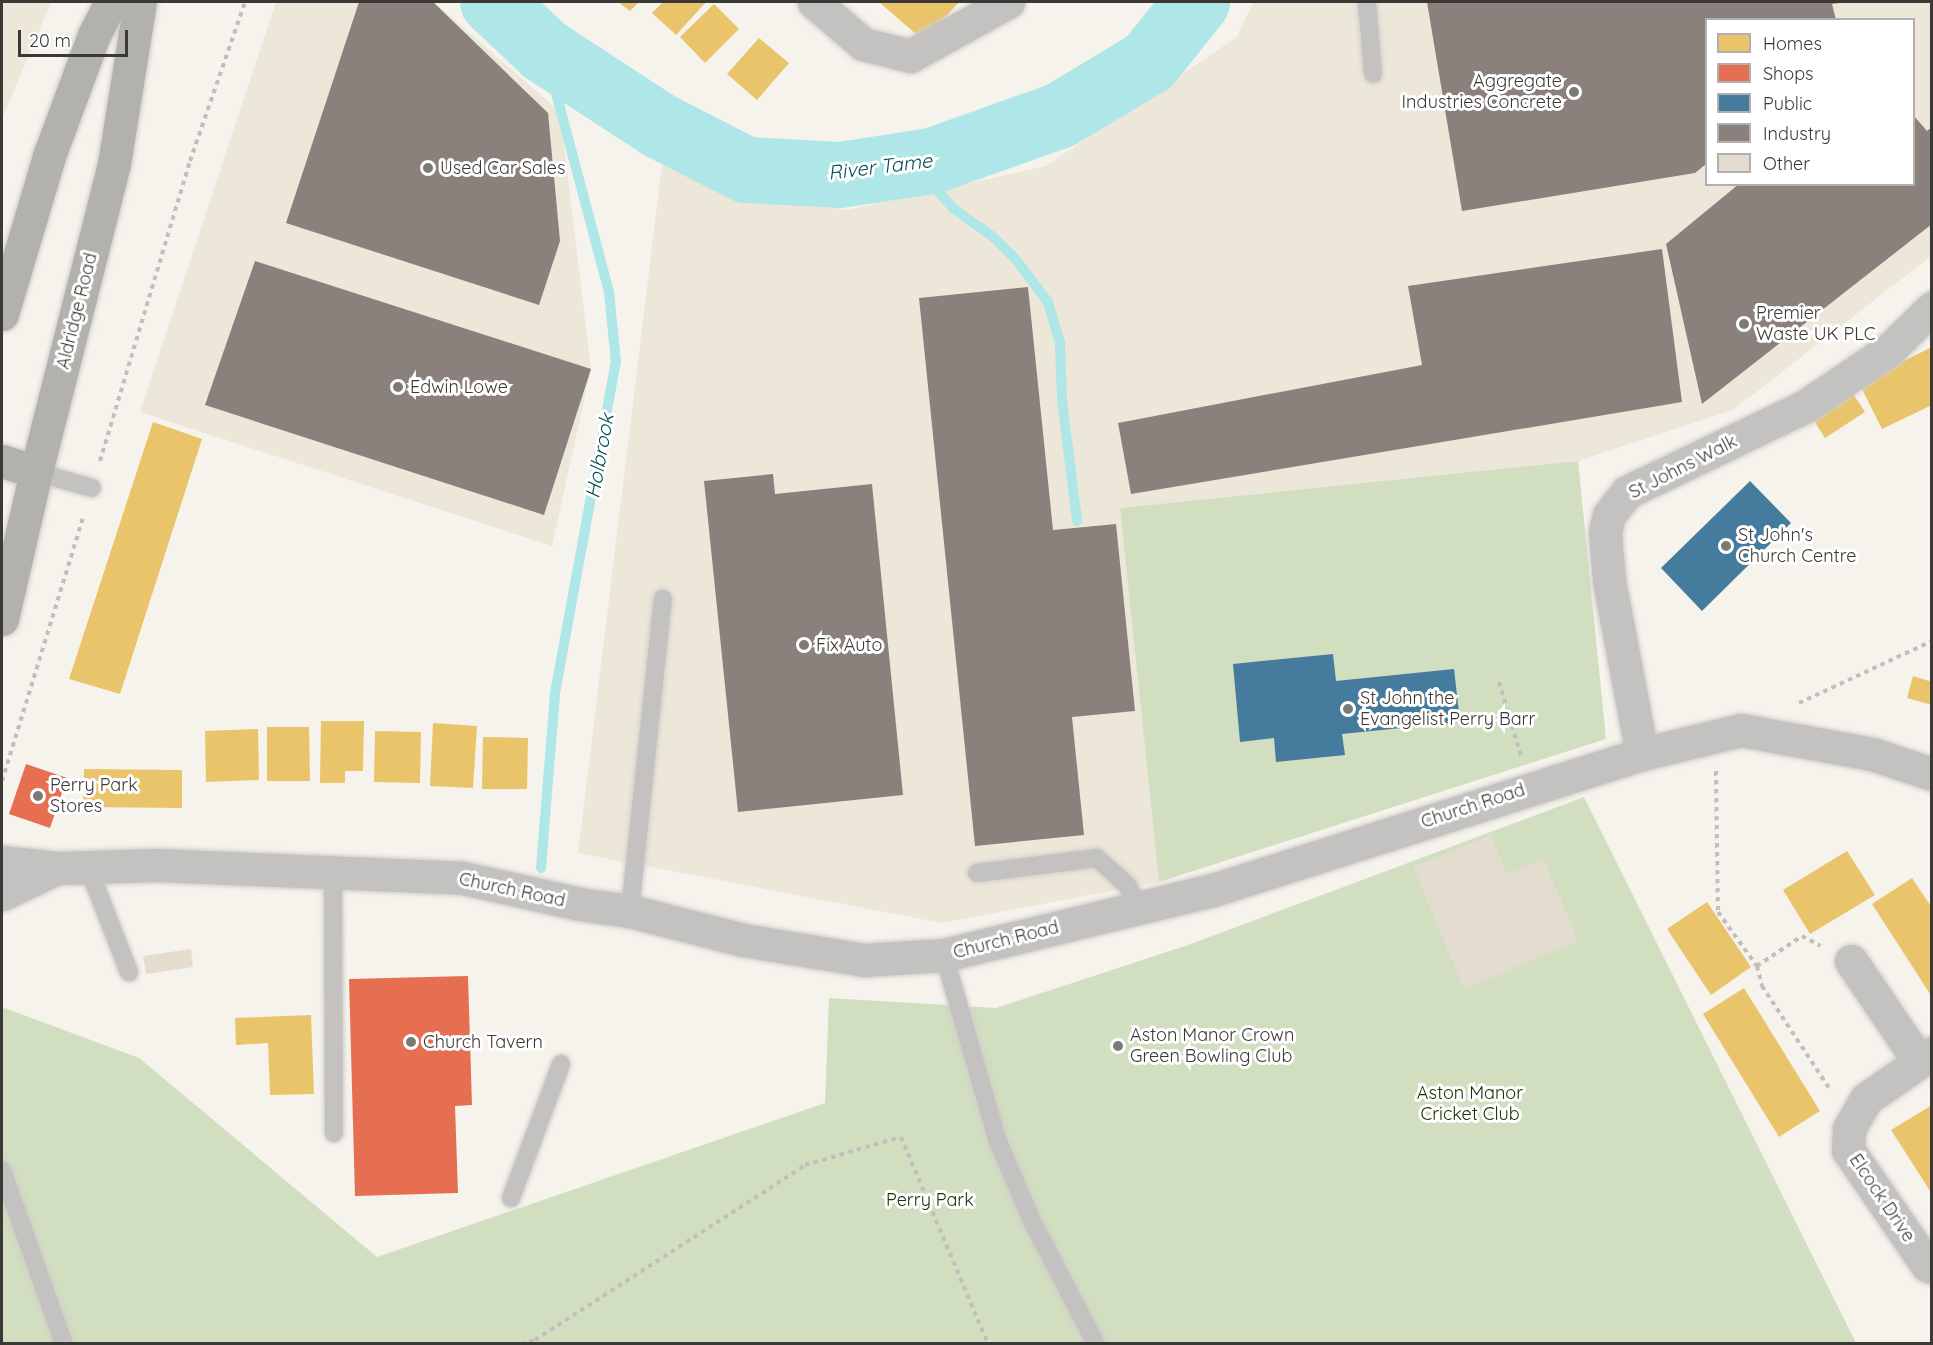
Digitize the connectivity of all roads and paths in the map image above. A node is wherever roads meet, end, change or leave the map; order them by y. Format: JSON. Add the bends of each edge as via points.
{"nodes":[{"id":1,"x":111,"y":2,"type":"edge"},
{"id":2,"x":140,"y":2,"type":"edge"},
{"id":3,"x":245,"y":2,"type":"edge"},
{"id":4,"x":814,"y":2,"type":"edge"},
{"id":5,"x":1008,"y":2,"type":"edge"},
{"id":6,"x":1367,"y":2,"type":"edge"},
{"id":7,"x":1373,"y":74,"type":"dead end"},
{"id":8,"x":191,"y":159,"type":"dead end"},
{"id":9,"x":1932,"y":308,"type":"edge"},
{"id":10,"x":2,"y":314,"type":"edge"},
{"id":11,"x":2,"y":461,"type":"edge"},
{"id":12,"x":36,"y":472,"type":"junction"},
{"id":13,"x":92,"y":488,"type":"dead end"},
{"id":14,"x":663,"y":599,"type":"dead end"},
{"id":15,"x":2,"y":619,"type":"edge"},
{"id":16,"x":1932,"y":641,"type":"edge"},
{"id":17,"x":1499,"y":682,"type":"dead end"},
{"id":18,"x":1794,"y":705,"type":"dead end"},
{"id":19,"x":1717,"y":736,"type":"junction"},
{"id":20,"x":1642,"y":754,"type":"junction"},
{"id":21,"x":1932,"y":774,"type":"edge"},
{"id":22,"x":1534,"y":787,"type":"junction"},
{"id":23,"x":2,"y":862,"type":"edge"},
{"id":24,"x":73,"y":868,"type":"junction"},
{"id":25,"x":333,"y":872,"type":"junction"},
{"id":26,"x":977,"y":873,"type":"dead end"},
{"id":27,"x":2,"y":894,"type":"edge"},
{"id":28,"x":1139,"y":908,"type":"junction"},
{"id":29,"x":630,"y":911,"type":"junction"},
{"id":30,"x":944,"y":955,"type":"junction"},
{"id":31,"x":1851,"y":961,"type":"joint"},
{"id":32,"x":1756,"y":966,"type":"junction"},
{"id":33,"x":129,"y":972,"type":"dead end"},
{"id":34,"x":1925,"y":1057,"type":"edge"},
{"id":35,"x":561,"y":1064,"type":"dead end"},
{"id":36,"x":1853,"y":1123,"type":"junction"},
{"id":37,"x":334,"y":1133,"type":"dead end"},
{"id":38,"x":2,"y":1170,"type":"edge"},
{"id":39,"x":511,"y":1197,"type":"dead end"},
{"id":40,"x":1932,"y":1267,"type":"edge"},
{"id":41,"x":64,"y":1344,"type":"edge"},
{"id":42,"x":521,"y":1344,"type":"edge"},
{"id":43,"x":988,"y":1344,"type":"edge"},
{"id":44,"x":1096,"y":1344,"type":"edge"}],
"edges":[{"from":1,"to":10,"type":"main road","via":[[94,35],[49,156]]},
{"from":2,"to":12,"type":"main road","name":"Aldridge Road","via":[[114,164]]},
{"from":3,"to":8,"type":"path"},
{"from":4,"to":5,"type":"street","via":[[863,44],[910,56]]},
{"from":6,"to":7,"type":"lane"},
{"from":9,"to":20,"type":"street","name":"St Johns Walk","via":[[1890,349],[1804,406],[1627,492],[1609,514],[1605,532],[1609,581]]},
{"from":11,"to":12,"type":"main road"},
{"from":12,"to":13,"type":"lane"},
{"from":12,"to":15,"type":"main road","name":"Aldridge Road"},
{"from":14,"to":29,"type":"lane"},
{"from":16,"to":18,"type":"path"},
{"from":17,"to":22,"type":"path"},
{"from":19,"to":20,"type":"street","name":"Church Road"},
{"from":19,"to":21,"type":"street","name":"Church Road","via":[[1741,730],[1872,754]]},
{"from":19,"to":32,"type":"path","via":[[1718,912]]},
{"from":20,"to":22,"type":"street","name":"Church Road"},
{"from":22,"to":28,"type":"street","name":"Church Road","via":[[1213,890]]},
{"from":23,"to":24,"type":"street","name":"Church Road"},
{"from":24,"to":25,"type":"street","name":"Church Road","via":[[157,865]]},
{"from":24,"to":27,"type":"street","name":"Church Road"},
{"from":24,"to":33,"type":"lane"},
{"from":25,"to":29,"type":"street","name":"Church Road","via":[[463,878]]},
{"from":25,"to":37,"type":"lane"},
{"from":26,"to":28,"type":"lane","via":[[1097,858],[1126,885]]},
{"from":28,"to":30,"type":"street","name":"Church Road"},
{"from":29,"to":30,"type":"street","name":"Church Road","via":[[743,940],[864,960]]},
{"from":30,"to":44,"type":"lane","via":[[997,1139],[1032,1221]]},
{"from":31,"to":32,"type":"path","via":[[1802,936]]},
{"from":31,"to":34,"type":"street"},
{"from":32,"to":36,"type":"path","via":[[1762,986]]},
{"from":34,"to":36,"type":"street","name":"Elcock Drive","via":[[1866,1099]]},
{"from":35,"to":39,"type":"lane"},
{"from":36,"to":40,"type":"street","name":"Elcock Drive","via":[[1848,1150]]},
{"from":38,"to":41,"type":"lane"},
{"from":42,"to":43,"type":"path","via":[[535,1340],[805,1165],[901,1137]]}]}
